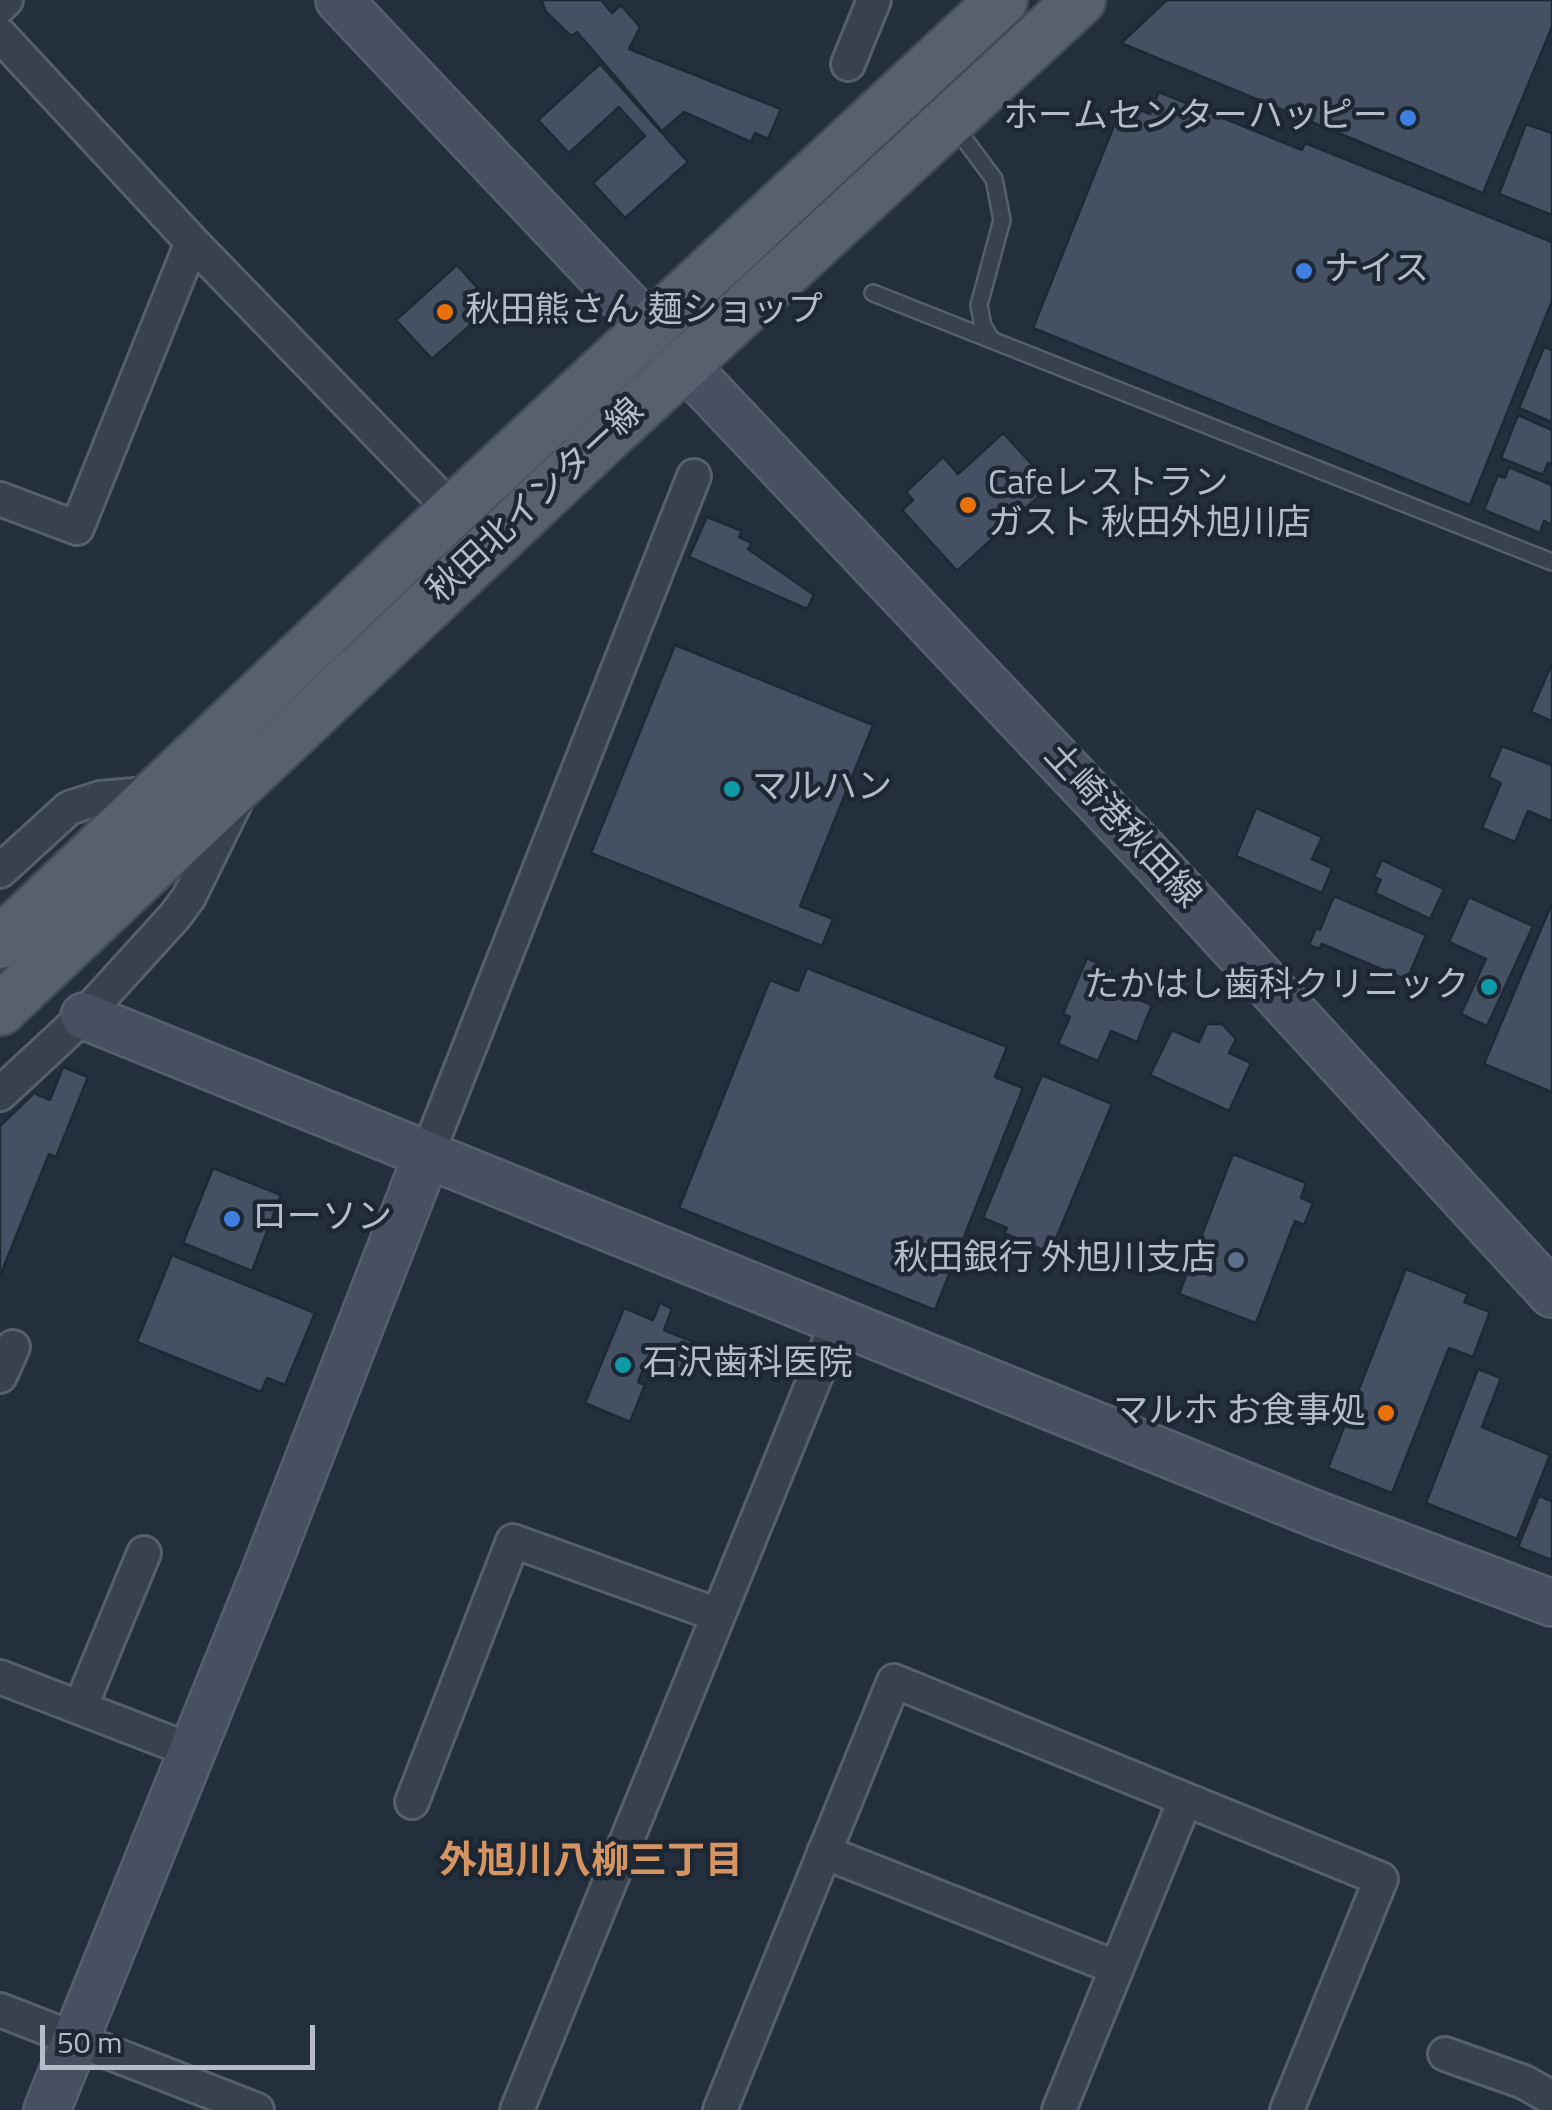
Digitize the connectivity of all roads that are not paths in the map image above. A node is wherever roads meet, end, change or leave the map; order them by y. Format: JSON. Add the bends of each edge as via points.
{"nodes":[{"id":1,"x":6,"y":0,"type":"edge"},
{"id":2,"x":339,"y":0,"type":"edge"},
{"id":3,"x":874,"y":0,"type":"edge"},
{"id":4,"x":1002,"y":0,"type":"edge"},
{"id":5,"x":1080,"y":0,"type":"edge"},
{"id":6,"x":0,"y":6,"type":"edge"},
{"id":7,"x":0,"y":34,"type":"edge"},
{"id":8,"x":848,"y":64,"type":"dead end"},
{"id":9,"x":950,"y":121,"type":"junction"},
{"id":10,"x":192,"y":242,"type":"junction"},
{"id":11,"x":873,"y":293,"type":"dead end"},
{"id":12,"x":650,"y":329,"type":"junction"},
{"id":13,"x":991,"y":340,"type":"junction"},
{"id":14,"x":684,"y":365,"type":"junction"},
{"id":15,"x":694,"y":476,"type":"dead end"},
{"id":16,"x":0,"y":498,"type":"edge"},
{"id":17,"x":453,"y":512,"type":"junction"},
{"id":18,"x":1552,"y":562,"type":"edge"},
{"id":19,"x":250,"y":772,"type":"junction"},
{"id":20,"x":158,"y":794,"type":"junction"},
{"id":21,"x":0,"y":872,"type":"edge"},
{"id":22,"x":144,"y":872,"type":"junction"},
{"id":23,"x":175,"y":916,"type":"junction"},
{"id":24,"x":0,"y":942,"type":"edge"},
{"id":25,"x":0,"y":1010,"type":"edge"},
{"id":26,"x":84,"y":1016,"type":"junction"},
{"id":27,"x":0,"y":1094,"type":"edge"},
{"id":28,"x":427,"y":1154,"type":"junction"},
{"id":29,"x":1552,"y":1294,"type":"edge"},
{"id":30,"x":838,"y":1321,"type":"junction"},
{"id":31,"x":144,"y":1552,"type":"dead end"},
{"id":32,"x":1552,"y":1604,"type":"edge"},
{"id":33,"x":718,"y":1615,"type":"junction"},
{"id":34,"x":0,"y":1677,"type":"edge"},
{"id":35,"x":80,"y":1708,"type":"junction"},
{"id":36,"x":192,"y":1751,"type":"junction"},
{"id":37,"x":1185,"y":1800,"type":"junction"},
{"id":38,"x":412,"y":1802,"type":"dead end"},
{"id":39,"x":824,"y":1852,"type":"junction"},
{"id":40,"x":1117,"y":1968,"type":"junction"},
{"id":41,"x":0,"y":2010,"type":"edge"},
{"id":42,"x":74,"y":2039,"type":"junction"},
{"id":43,"x":1446,"y":2054,"type":"dead end"},
{"id":44,"x":1552,"y":2098,"type":"edge"},
{"id":45,"x":47,"y":2110,"type":"edge"},
{"id":46,"x":256,"y":2110,"type":"edge"},
{"id":47,"x":517,"y":2110,"type":"edge"},
{"id":48,"x":720,"y":2110,"type":"edge"},
{"id":49,"x":1059,"y":2110,"type":"edge"},
{"id":50,"x":1287,"y":2110,"type":"edge"}],
"edges":[{"from":1,"to":6,"type":"street"},
{"from":2,"to":12,"type":"street","name":"土崎港秋田線"},
{"from":3,"to":8,"type":"street"},
{"from":4,"to":12,"type":"main road","name":"秋田北インター線"},
{"from":5,"to":9,"type":"main road","name":"秋田北インター線"},
{"from":7,"to":10,"type":"street"},
{"from":9,"to":13,"type":"lane","via":[[994,179],[1002,220],[980,305]]},
{"from":9,"to":14,"type":"main road","name":"秋田北インター線"},
{"from":10,"to":16,"type":"street","via":[[76,528]]},
{"from":10,"to":17,"type":"street"},
{"from":11,"to":13,"type":"lane"},
{"from":12,"to":14,"type":"street","name":"土崎港秋田線"},
{"from":12,"to":17,"type":"main road","name":"秋田北インター線"},
{"from":13,"to":18,"type":"lane"},
{"from":14,"to":19,"type":"main road","name":"秋田北インター線"},
{"from":14,"to":29,"type":"street","name":"土崎港秋田線"},
{"from":15,"to":28,"type":"street"},
{"from":17,"to":20,"type":"main road","name":"秋田北インター線"},
{"from":19,"to":22,"type":"main road","name":"秋田北インター線"},
{"from":19,"to":23,"type":"street"},
{"from":20,"to":21,"type":"street","via":[[100,798],[69,808]]},
{"from":20,"to":24,"type":"main road","name":"秋田北インター線"},
{"from":22,"to":23,"type":"street"},
{"from":22,"to":25,"type":"main road","name":"秋田北インター線"},
{"from":23,"to":26,"type":"street"},
{"from":26,"to":27,"type":"street"},
{"from":26,"to":28,"type":"street"},
{"from":28,"to":30,"type":"street"},
{"from":28,"to":36,"type":"street"},
{"from":30,"to":32,"type":"street"},
{"from":30,"to":33,"type":"street"},
{"from":31,"to":35,"type":"street"},
{"from":33,"to":38,"type":"street","via":[[513,1541]]},
{"from":33,"to":47,"type":"street"},
{"from":34,"to":35,"type":"street"},
{"from":35,"to":36,"type":"street"},
{"from":36,"to":42,"type":"street"},
{"from":37,"to":39,"type":"street","via":[[894,1681]]},
{"from":37,"to":40,"type":"street"},
{"from":37,"to":50,"type":"street","via":[[1381,1879]]},
{"from":39,"to":40,"type":"street"},
{"from":39,"to":48,"type":"street"},
{"from":40,"to":49,"type":"street"},
{"from":41,"to":42,"type":"street"},
{"from":42,"to":45,"type":"street"},
{"from":42,"to":46,"type":"street"},
{"from":43,"to":44,"type":"street"}]}
